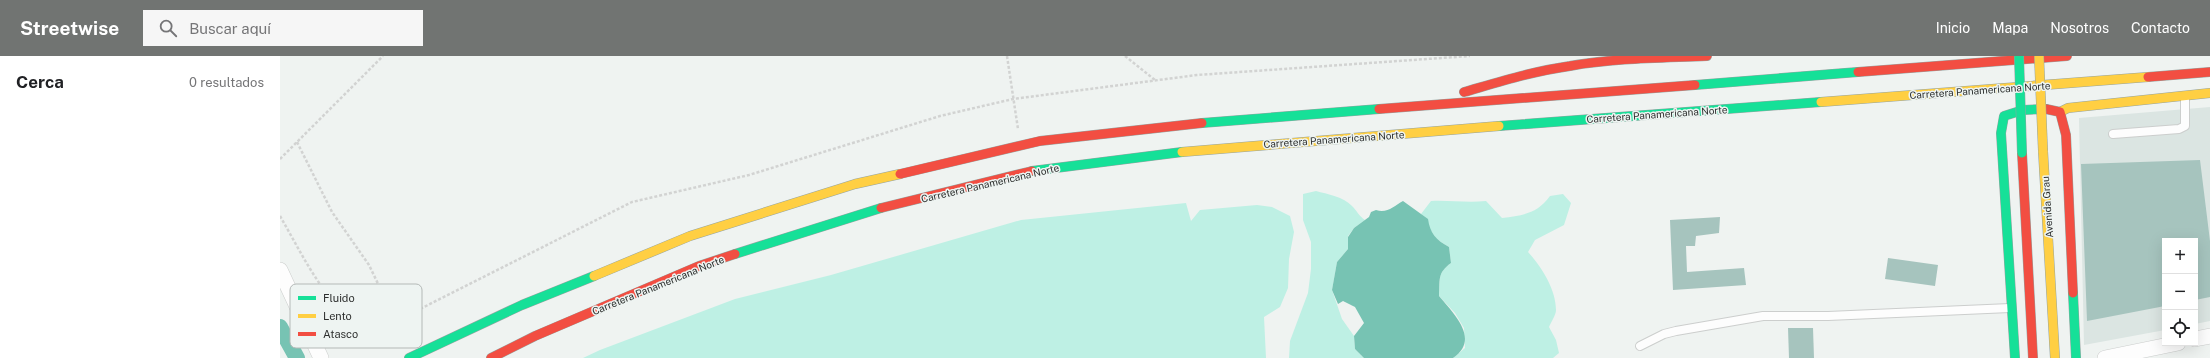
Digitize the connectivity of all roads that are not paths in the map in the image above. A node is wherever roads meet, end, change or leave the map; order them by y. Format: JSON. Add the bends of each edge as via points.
{"nodes":[{"id":1,"x":1707,"y":56,"type":"edge"},
{"id":2,"x":2019,"y":56,"type":"edge"},
{"id":3,"x":2039,"y":56,"type":"edge"},
{"id":4,"x":2067,"y":56,"type":"edge"},
{"id":5,"x":2210,"y":72,"type":"edge"},
{"id":6,"x":2210,"y":93,"type":"edge"},
{"id":7,"x":2185,"y":96,"type":"junction"},
{"id":8,"x":1415,"y":105,"type":"junction"},
{"id":9,"x":2060,"y":112,"type":"junction"},
{"id":10,"x":2112,"y":134,"type":"dead end"},
{"id":11,"x":280,"y":270,"type":"edge"},
{"id":12,"x":290,"y":291,"type":"edge"},
{"id":13,"x":2012,"y":308,"type":"junction"},
{"id":14,"x":2210,"y":336,"type":"edge"},
{"id":15,"x":2198,"y":338,"type":"edge"},
{"id":16,"x":1640,"y":346,"type":"dead end"},
{"id":17,"x":2163,"y":346,"type":"edge"},
{"id":18,"x":316,"y":348,"type":"edge"},
{"id":19,"x":321,"y":358,"type":"edge"},
{"id":20,"x":409,"y":358,"type":"edge"},
{"id":21,"x":491,"y":358,"type":"edge"},
{"id":22,"x":2015,"y":358,"type":"edge"},
{"id":23,"x":2033,"y":358,"type":"edge"},
{"id":24,"x":2055,"y":358,"type":"edge"},
{"id":25,"x":2076,"y":358,"type":"edge"},
{"id":26,"x":2105,"y":358,"type":"edge"}],
"edges":[{"from":1,"to":8,"type":"main road","via":[[1601,63],[1536,72]]},
{"from":2,"to":23,"type":"main road","bridge":true},
{"from":3,"to":24,"type":"main road","name":"Avenida Grau","bridge":true},
{"from":4,"to":8,"type":"main road"},
{"from":5,"to":21,"type":"main road","name":"Carretera Panamericana Norte","via":[[1221,147],[1044,168],[864,212],[699,266],[535,336]]},
{"from":6,"to":7,"type":"main road"},
{"from":7,"to":9,"type":"main road","via":[[2068,108]]},
{"from":7,"to":10,"type":"lane","via":[[2185,126],[2178,129]]},
{"from":8,"to":20,"type":"main road","via":[[1219,121],[1040,141],[855,184],[690,236],[522,305]]},
{"from":9,"to":13,"type":"main road","via":[[2054,107],[2011,111],[2004,116],[2001,133]]},
{"from":9,"to":25,"type":"main road","via":[[2066,135]]},
{"from":11,"to":12,"type":"street"},
{"from":13,"to":16,"type":"lane","via":[[1828,316],[1763,316],[1676,331]]},
{"from":13,"to":22,"type":"main road"},
{"from":14,"to":15,"type":"street"},
{"from":17,"to":26,"type":"street"},
{"from":18,"to":19,"type":"street"}]}
